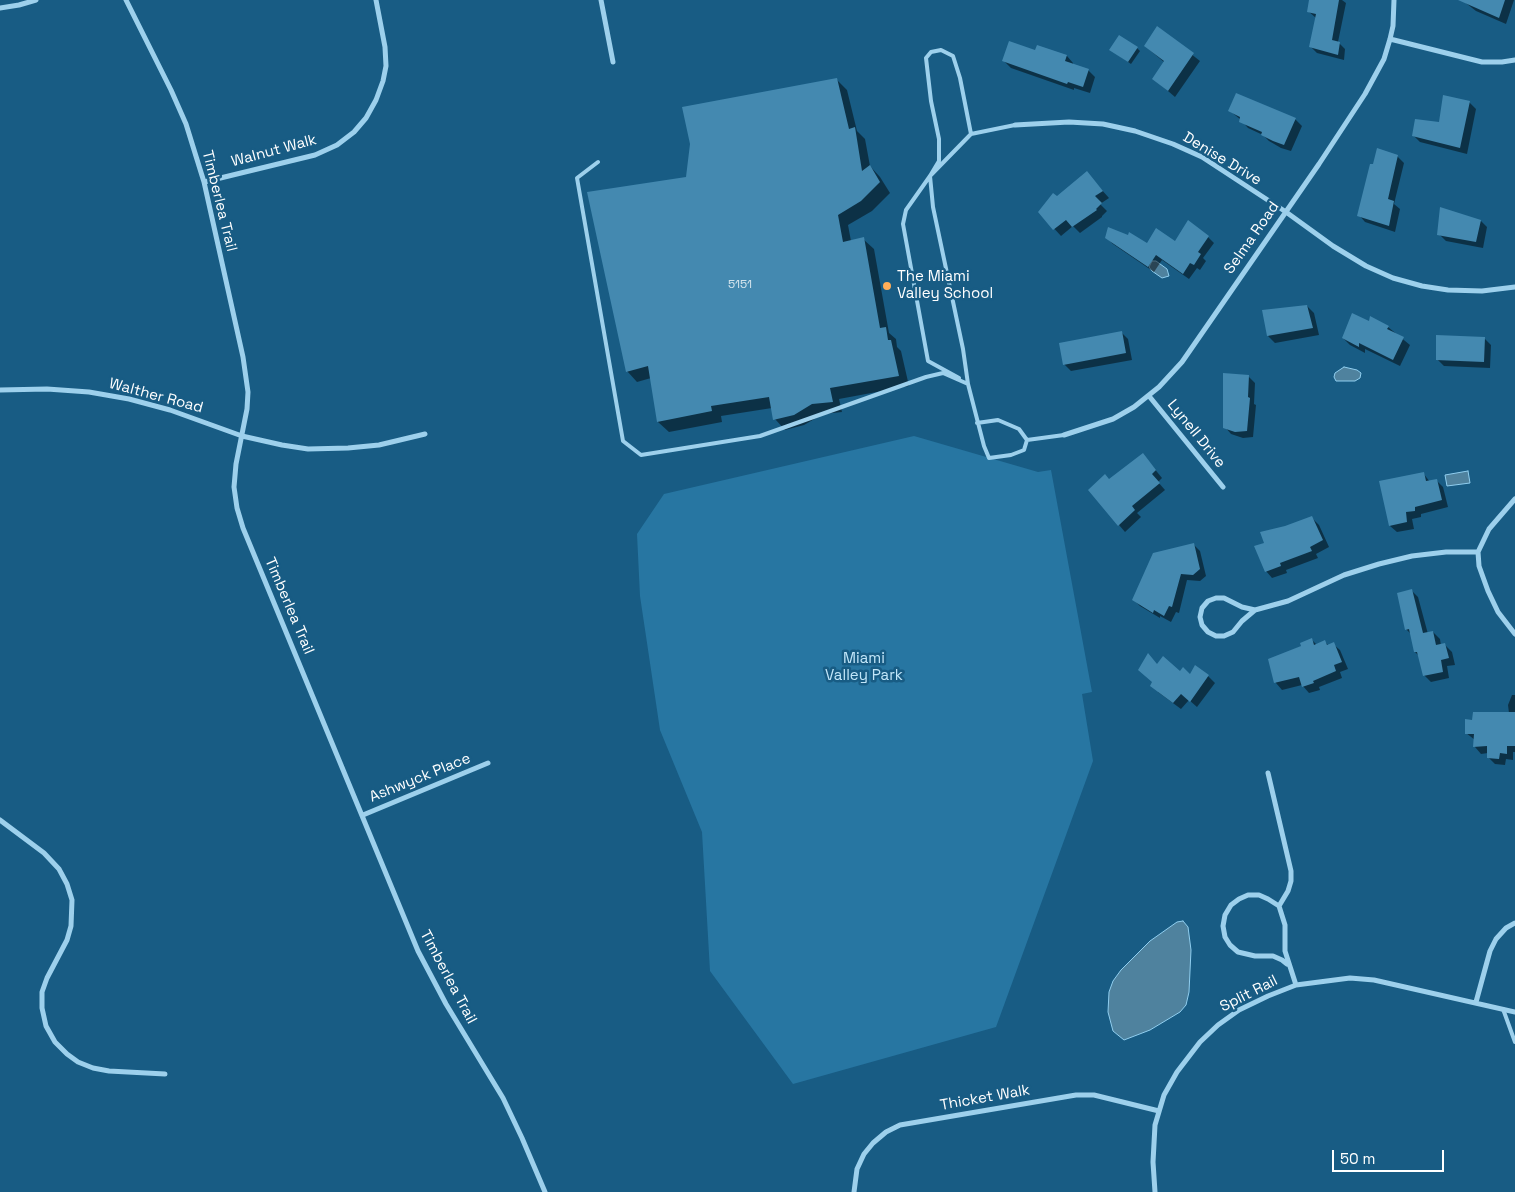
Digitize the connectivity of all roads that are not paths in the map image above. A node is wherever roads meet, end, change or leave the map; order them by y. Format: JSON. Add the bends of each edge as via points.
{"nodes":[{"id":1,"x":36,"y":0,"type":"edge"},
{"id":2,"x":126,"y":0,"type":"edge"},
{"id":3,"x":376,"y":0,"type":"edge"},
{"id":4,"x":601,"y":0,"type":"edge"},
{"id":5,"x":1394,"y":0,"type":"edge"},
{"id":6,"x":0,"y":8,"type":"edge"},
{"id":7,"x":1390,"y":39,"type":"junction"},
{"id":8,"x":1515,"y":60,"type":"edge"},
{"id":9,"x":613,"y":62,"type":"dead end"},
{"id":10,"x":1014,"y":125,"type":"joint"},
{"id":11,"x":971,"y":134,"type":"junction"},
{"id":12,"x":598,"y":162,"type":"dead end"},
{"id":13,"x":930,"y":176,"type":"junction"},
{"id":14,"x":204,"y":182,"type":"junction"},
{"id":15,"x":1286,"y":212,"type":"junction"},
{"id":16,"x":1515,"y":287,"type":"edge"},
{"id":17,"x":968,"y":384,"type":"junction"},
{"id":18,"x":0,"y":390,"type":"edge"},
{"id":19,"x":1149,"y":396,"type":"junction"},
{"id":20,"x":977,"y":423,"type":"junction"},
{"id":21,"x":425,"y":434,"type":"dead end"},
{"id":22,"x":1064,"y":435,"type":"joint"},
{"id":23,"x":242,"y":436,"type":"junction"},
{"id":24,"x":1027,"y":440,"type":"junction"},
{"id":25,"x":1223,"y":488,"type":"dead end"},
{"id":26,"x":1515,"y":499,"type":"edge"},
{"id":27,"x":1478,"y":552,"type":"junction"},
{"id":28,"x":1255,"y":610,"type":"junction"},
{"id":29,"x":1515,"y":634,"type":"edge"},
{"id":30,"x":488,"y":764,"type":"dead end"},
{"id":31,"x":1268,"y":773,"type":"dead end"},
{"id":32,"x":363,"y":815,"type":"junction"},
{"id":33,"x":0,"y":820,"type":"edge"},
{"id":34,"x":1279,"y":906,"type":"junction"},
{"id":35,"x":1515,"y":923,"type":"edge"},
{"id":36,"x":1289,"y":968,"type":"junction"},
{"id":37,"x":1296,"y":985,"type":"junction"},
{"id":38,"x":1476,"y":1002,"type":"junction"},
{"id":39,"x":1503,"y":1009,"type":"junction"},
{"id":40,"x":1515,"y":1012,"type":"edge"},
{"id":41,"x":1515,"y":1042,"type":"edge"},
{"id":42,"x":164,"y":1074,"type":"dead end"},
{"id":43,"x":1159,"y":1111,"type":"junction"},
{"id":44,"x":545,"y":1192,"type":"edge"},
{"id":45,"x":854,"y":1192,"type":"edge"},
{"id":46,"x":1155,"y":1192,"type":"edge"}],
"edges":[{"from":1,"to":6,"type":"street"},
{"from":2,"to":14,"type":"street","name":"Timberlea Trail","via":[[186,124]]},
{"from":3,"to":14,"type":"street","name":"Walnut Walk","via":[[386,66],[376,100],[354,132],[337,145],[315,155]]},
{"from":4,"to":9,"type":"street"},
{"from":5,"to":7,"type":"street","name":"Selma Road"},
{"from":7,"to":8,"type":"street","via":[[1482,62]]},
{"from":7,"to":15,"type":"street","name":"Selma Road","via":[[1384,59],[1365,94]]},
{"from":10,"to":11,"type":"lane"},
{"from":10,"to":15,"type":"street","name":"Denise Drive","via":[[1069,122],[1103,124],[1135,131],[1202,157]]},
{"from":11,"to":13,"type":"lane"},
{"from":11,"to":13,"type":"lane","via":[[953,56],[941,50],[931,52],[926,58],[939,139],[939,161]]},
{"from":12,"to":17,"type":"lane","via":[[577,178],[623,441],[640,455],[760,436],[926,377],[943,374]]},
{"from":13,"to":17,"type":"lane","via":[[933,207]]},
{"from":13,"to":17,"type":"lane","via":[[906,210],[904,224],[928,361]]},
{"from":14,"to":23,"type":"street","name":"Timberlea Trail","via":[[243,357],[248,392]]},
{"from":15,"to":16,"type":"street","name":"Denise Drive","via":[[1341,251],[1393,278],[1448,290],[1482,291]]},
{"from":15,"to":19,"type":"street","name":"Selma Road","via":[[1182,362]]},
{"from":17,"to":20,"type":"lane"},
{"from":18,"to":23,"type":"street","name":"Walther Road","via":[[55,389],[129,399]]},
{"from":19,"to":22,"type":"street","name":"Selma Road","via":[[1113,419]]},
{"from":19,"to":25,"type":"street","name":"Lynell Drive"},
{"from":20,"to":24,"type":"lane","via":[[998,420],[1019,429]]},
{"from":20,"to":24,"type":"lane","via":[[989,458],[1024,450]]},
{"from":21,"to":23,"type":"street","name":"Walther Road","via":[[348,448],[308,449]]},
{"from":22,"to":24,"type":"lane"},
{"from":23,"to":32,"type":"street","name":"Timberlea Trail","via":[[234,487],[237,508]]},
{"from":26,"to":27,"type":"street","via":[[1489,529]]},
{"from":27,"to":28,"type":"street","via":[[1412,556],[1379,564],[1288,601]]},
{"from":27,"to":29,"type":"street","via":[[1479,566],[1488,591],[1498,612]]},
{"from":28,"to":28,"type":"street","via":[[1233,632],[1224,636],[1208,632],[1200,617],[1202,608],[1216,598]]},
{"from":30,"to":32,"type":"street","name":"Ashwyck Place"},
{"from":31,"to":34,"type":"street","via":[[1291,871],[1288,891]]},
{"from":32,"to":44,"type":"street","name":"Timberlea Trail","via":[[418,951],[503,1098]]},
{"from":33,"to":42,"type":"street","via":[[44,853],[59,869],[72,900],[69,933],[42,992],[46,1026],[55,1042],[78,1062],[93,1068]]},
{"from":34,"to":36,"type":"street","via":[[1285,925],[1285,952]]},
{"from":34,"to":36,"type":"street","via":[[1259,895],[1239,899],[1225,915],[1225,937],[1238,952],[1274,956]]},
{"from":35,"to":38,"type":"street","via":[[1496,939],[1490,951]]},
{"from":36,"to":37,"type":"street"},
{"from":37,"to":38,"type":"street","name":"Split Rail","via":[[1350,978],[1374,980]]},
{"from":37,"to":43,"type":"street","name":"Split Rail","via":[[1239,1010],[1218,1025],[1177,1072]]},
{"from":38,"to":39,"type":"street","name":"Split Rail"},
{"from":39,"to":40,"type":"street","name":"Split Rail"},
{"from":39,"to":41,"type":"lane"},
{"from":43,"to":45,"type":"street","name":"Thicket Walk","via":[[1094,1095],[1076,1095],[900,1125],[886,1132],[864,1154],[857,1169]]},
{"from":43,"to":46,"type":"street","name":"Split Rail","via":[[1153,1162]]}]}
